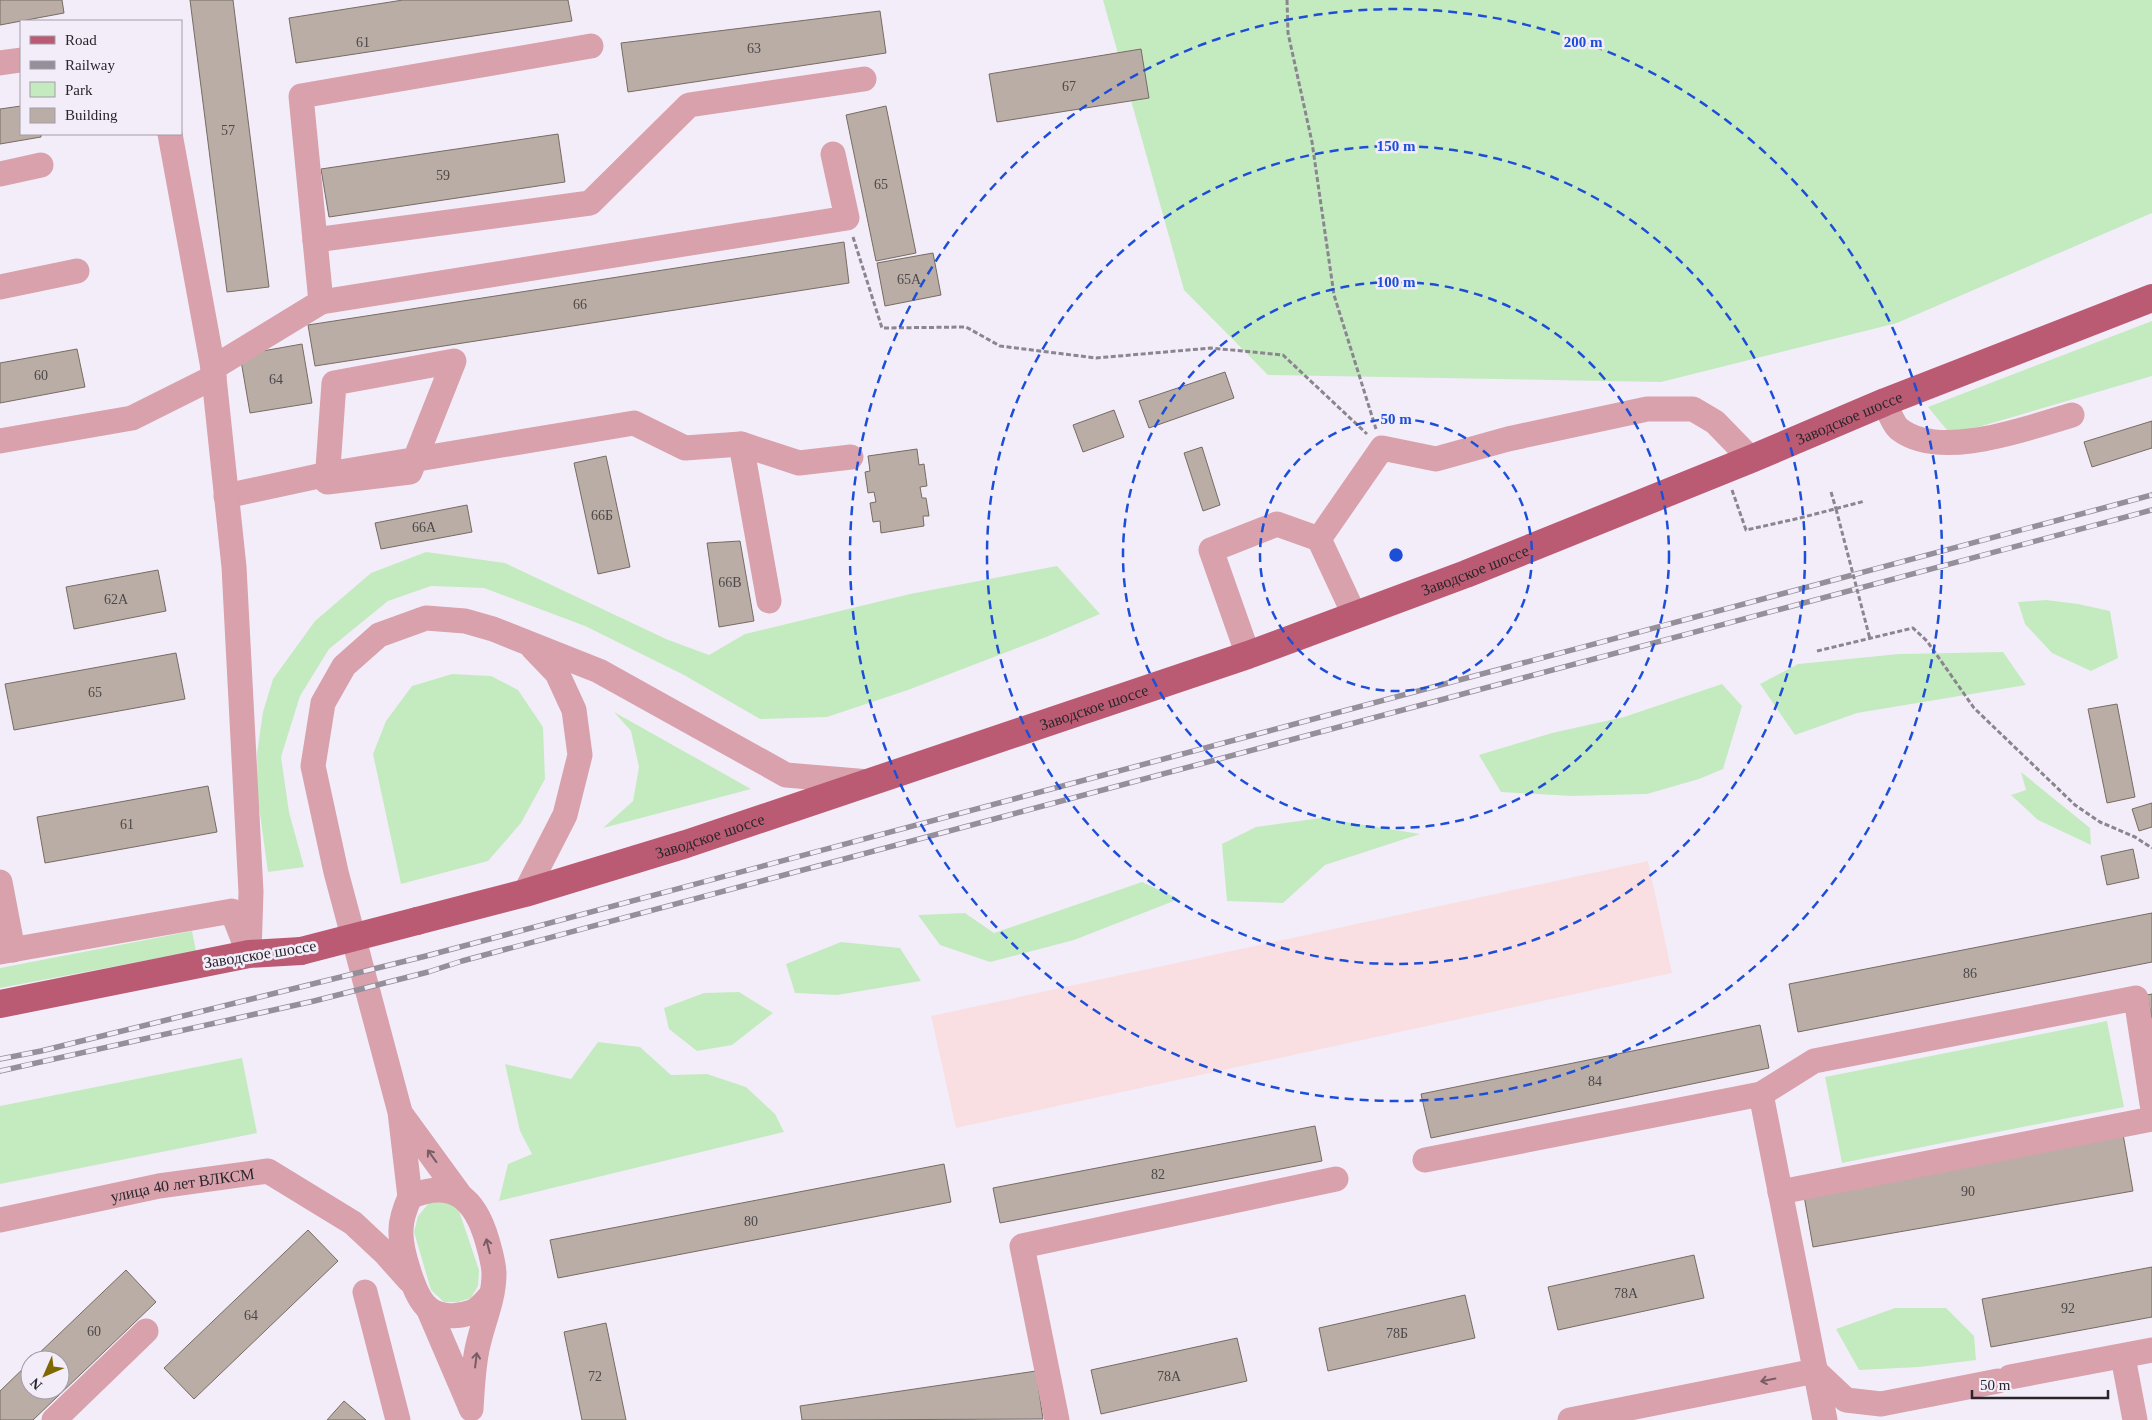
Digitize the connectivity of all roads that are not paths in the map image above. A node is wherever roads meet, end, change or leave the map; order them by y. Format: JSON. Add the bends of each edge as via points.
{"nodes":[{"id":1,"x":591,"y":46,"type":"dead end"},
{"id":2,"x":20,"y":60,"type":"edge"},
{"id":3,"x":0,"y":64,"type":"edge"},
{"id":4,"x":864,"y":79,"type":"dead end"},
{"id":5,"x":170,"y":135,"type":"edge"},
{"id":6,"x":833,"y":154,"type":"dead end"},
{"id":7,"x":41,"y":165,"type":"dead end"},
{"id":8,"x":0,"y":174,"type":"edge"},
{"id":9,"x":315,"y":240,"type":"junction"},
{"id":10,"x":77,"y":271,"type":"dead end"},
{"id":11,"x":0,"y":287,"type":"edge"},
{"id":12,"x":2152,"y":298,"type":"edge"},
{"id":13,"x":321,"y":302,"type":"junction"},
{"id":14,"x":213,"y":372,"type":"junction"},
{"id":15,"x":1884,"y":402,"type":"junction"},
{"id":16,"x":2072,"y":415,"type":"dead end"},
{"id":17,"x":0,"y":441,"type":"edge"},
{"id":18,"x":741,"y":444,"type":"junction"},
{"id":19,"x":851,"y":458,"type":"dead end"},
{"id":20,"x":1751,"y":459,"type":"junction"},
{"id":21,"x":328,"y":474,"type":"junction"},
{"id":22,"x":226,"y":496,"type":"junction"},
{"id":23,"x":1319,"y":539,"type":"junction"},
{"id":24,"x":769,"y":601,"type":"dead end"},
{"id":25,"x":1354,"y":614,"type":"junction"},
{"id":26,"x":528,"y":642,"type":"junction"},
{"id":27,"x":1248,"y":655,"type":"junction"},
{"id":28,"x":872,"y":783,"type":"junction"},
{"id":29,"x":0,"y":882,"type":"edge"},
{"id":30,"x":525,"y":893,"type":"junction"},
{"id":31,"x":6,"y":951,"type":"edge"},
{"id":32,"x":249,"y":954,"type":"junction"},
{"id":33,"x":0,"y":1004,"type":"edge"},
{"id":34,"x":1761,"y":1094,"type":"junction"},
{"id":35,"x":2152,"y":1104,"type":"edge"},
{"id":36,"x":400,"y":1112,"type":"junction"},
{"id":37,"x":2152,"y":1119,"type":"edge"},
{"id":38,"x":1425,"y":1160,"type":"dead end"},
{"id":39,"x":1336,"y":1179,"type":"dead end"},
{"id":40,"x":1780,"y":1192,"type":"junction"},
{"id":41,"x":460,"y":1195,"type":"junction"},
{"id":42,"x":410,"y":1197,"type":"junction"},
{"id":43,"x":0,"y":1220,"type":"edge"},
{"id":44,"x":353,"y":1223,"type":"junction"},
{"id":45,"x":402,"y":1238,"type":"junction"},
{"id":46,"x":414,"y":1285,"type":"junction"},
{"id":47,"x":365,"y":1292,"type":"dead end"},
{"id":48,"x":492,"y":1294,"type":"junction"},
{"id":49,"x":428,"y":1308,"type":"junction"},
{"id":50,"x":146,"y":1331,"type":"dead end"},
{"id":51,"x":2152,"y":1350,"type":"edge"},
{"id":52,"x":2123,"y":1356,"type":"junction"},
{"id":53,"x":1815,"y":1370,"type":"junction"},
{"id":54,"x":472,"y":1414,"type":"edge"},
{"id":55,"x":54,"y":1420,"type":"edge"},
{"id":56,"x":398,"y":1420,"type":"edge"},
{"id":57,"x":1057,"y":1420,"type":"edge"},
{"id":58,"x":1570,"y":1420,"type":"edge"},
{"id":59,"x":1825,"y":1420,"type":"edge"},
{"id":60,"x":2135,"y":1420,"type":"edge"}],
"edges":[{"from":1,"to":9,"type":"street","via":[[301,96]]},
{"from":2,"to":3,"type":"street"},
{"from":4,"to":9,"type":"street","via":[[689,105],[590,203]]},
{"from":5,"to":14,"type":"street"},
{"from":6,"to":13,"type":"street","via":[[847,218]]},
{"from":7,"to":8,"type":"street"},
{"from":9,"to":13,"type":"street"},
{"from":10,"to":11,"type":"street"},
{"from":12,"to":15,"type":"main road","name":"Заводское шоссе"},
{"from":13,"to":14,"type":"street"},
{"from":14,"to":17,"type":"street","via":[[132,418]]},
{"from":14,"to":22,"type":"street"},
{"from":15,"to":16,"type":"street","via":[[1897,428],[1922,441],[1970,442]]},
{"from":15,"to":20,"type":"main road","name":"Заводское шоссе"},
{"from":18,"to":19,"type":"street","via":[[799,463]]},
{"from":18,"to":21,"type":"street","via":[[685,448],[634,423]]},
{"from":18,"to":24,"type":"street"},
{"from":20,"to":23,"type":"street","via":[[1715,422],[1693,410],[1647,409],[1508,439],[1436,460],[1382,448]]},
{"from":20,"to":25,"type":"main road","name":"Заводское шоссе","via":[[1466,574]]},
{"from":21,"to":21,"type":"street","via":[[334,383],[454,361],[410,472],[327,482]]},
{"from":21,"to":22,"type":"street"},
{"from":22,"to":32,"type":"street","via":[[234,567],[251,892]]},
{"from":23,"to":25,"type":"street"},
{"from":23,"to":27,"type":"street","via":[[1277,524],[1211,550]]},
{"from":25,"to":27,"type":"main road","name":"Заводское шоссе"},
{"from":26,"to":28,"type":"street","via":[[599,672],[786,775]]},
{"from":26,"to":30,"type":"street","via":[[557,673],[574,710],[580,755],[565,815]]},
{"from":26,"to":36,"type":"street","via":[[465,621],[426,618],[379,635],[344,666],[323,704],[313,766],[336,872]]},
{"from":27,"to":28,"type":"main road","name":"Заводское шоссе"},
{"from":28,"to":30,"type":"main road","name":"Заводское шоссе"},
{"from":29,"to":31,"type":"street"},
{"from":30,"to":32,"type":"main road","name":"Заводское шоссе","bridge":true,"via":[[301,951]]},
{"from":31,"to":32,"type":"street","via":[[232,911]]},
{"from":32,"to":33,"type":"main road","name":"Заводское шоссе"},
{"from":34,"to":35,"type":"street","via":[[1814,1061],[2136,998]]},
{"from":34,"to":38,"type":"street"},
{"from":34,"to":40,"type":"street"},
{"from":41,"to":36,"type":"street","one_way":true},
{"from":36,"to":42,"type":"street"},
{"from":37,"to":40,"type":"street"},
{"from":39,"to":57,"type":"street","via":[[1022,1246]]},
{"from":40,"to":53,"type":"street"},
{"from":41,"to":42,"type":"street","via":[[444,1189],[426,1190]]},
{"from":48,"to":41,"type":"street","one_way":true,"via":[[494,1272],[482,1223],[474,1207]]},
{"from":42,"to":45,"type":"street","via":[[404,1211]]},
{"from":43,"to":44,"type":"street","name":"улица 40 лет ВЛКСМ","via":[[159,1186],[268,1171]]},
{"from":44,"to":45,"type":"street"},
{"from":44,"to":46,"type":"street"},
{"from":45,"to":46,"type":"street"},
{"from":46,"to":49,"type":"street"},
{"from":47,"to":56,"type":"street"},
{"from":48,"to":49,"type":"street","via":[[474,1311],[452,1317]]},
{"from":54,"to":48,"type":"street","one_way":true,"via":[[476,1356]]},
{"from":49,"to":54,"type":"street"},
{"from":50,"to":55,"type":"street"},
{"from":51,"to":52,"type":"street"},
{"from":52,"to":53,"type":"street","via":[[1881,1404],[1846,1400]]},
{"from":52,"to":60,"type":"street"},
{"from":53,"to":58,"type":"street","one_way":true},
{"from":53,"to":59,"type":"street"}]}
